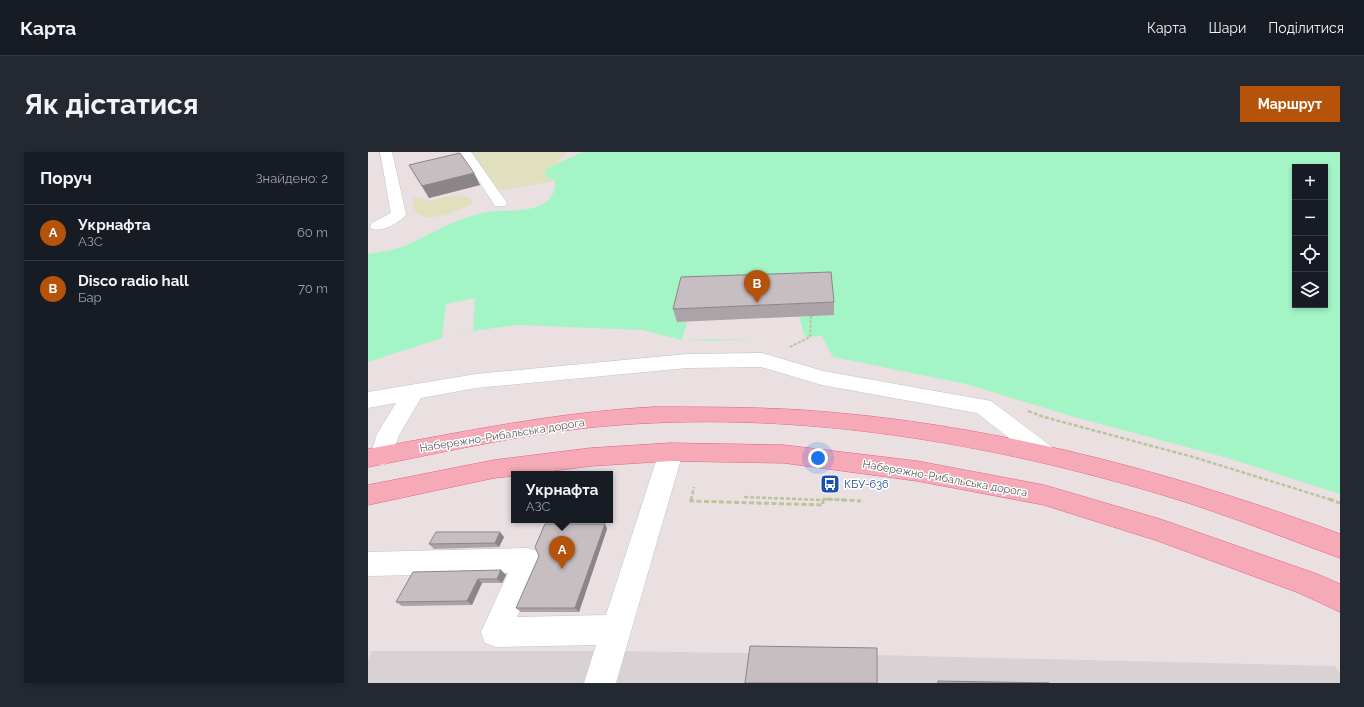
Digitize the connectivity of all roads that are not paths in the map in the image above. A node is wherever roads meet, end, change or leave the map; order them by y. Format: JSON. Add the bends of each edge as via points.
{"nodes":[{"id":1,"x":386,"y":152,"type":"edge"},
{"id":2,"x":464,"y":152,"type":"edge"},
{"id":3,"x":500,"y":203,"type":"dead end"},
{"id":4,"x":377,"y":226,"type":"dead end"},
{"id":5,"x":414,"y":392,"type":"junction"},
{"id":6,"x":368,"y":400,"type":"edge"},
{"id":7,"x":671,"y":452,"type":"junction"},
{"id":8,"x":1044,"y":453,"type":"junction"},
{"id":9,"x":375,"y":457,"type":"edge"},
{"id":10,"x":368,"y":495,"type":"edge"},
{"id":11,"x":1340,"y":546,"type":"edge"},
{"id":12,"x":368,"y":564,"type":"edge"},
{"id":13,"x":1340,"y":598,"type":"edge"},
{"id":14,"x":617,"y":630,"type":"junction"},
{"id":15,"x":600,"y":683,"type":"edge"}],
"edges":[{"from":1,"to":4,"type":"lane","via":[[398,214]]},
{"from":2,"to":3,"type":"lane"},
{"from":5,"to":6,"type":"lane"},
{"from":5,"to":8,"type":"lane","via":[[476,381],[687,361],[762,360],[822,378],[983,406]]},
{"from":5,"to":9,"type":"lane"},
{"from":7,"to":10,"type":"main road","name":"Набережно-Рибальська дорога","via":[[591,457],[494,469]]},
{"from":7,"to":13,"type":"main road","name":"Набережно-Рибальська дорога","via":[[784,454],[823,458],[917,471],[1044,495],[1160,530],[1306,583]]},
{"from":7,"to":14,"type":"lane"},
{"from":8,"to":9,"type":"main road","name":"Набережно-Рибальська дорога","via":[[871,424],[734,414],[652,415],[574,421]]},
{"from":8,"to":11,"type":"main road","name":"Набережно-Рибальська дорога","via":[[1181,490]]},
{"from":12,"to":14,"type":"lane","via":[[527,560],[496,632]]},
{"from":14,"to":15,"type":"lane"}]}
